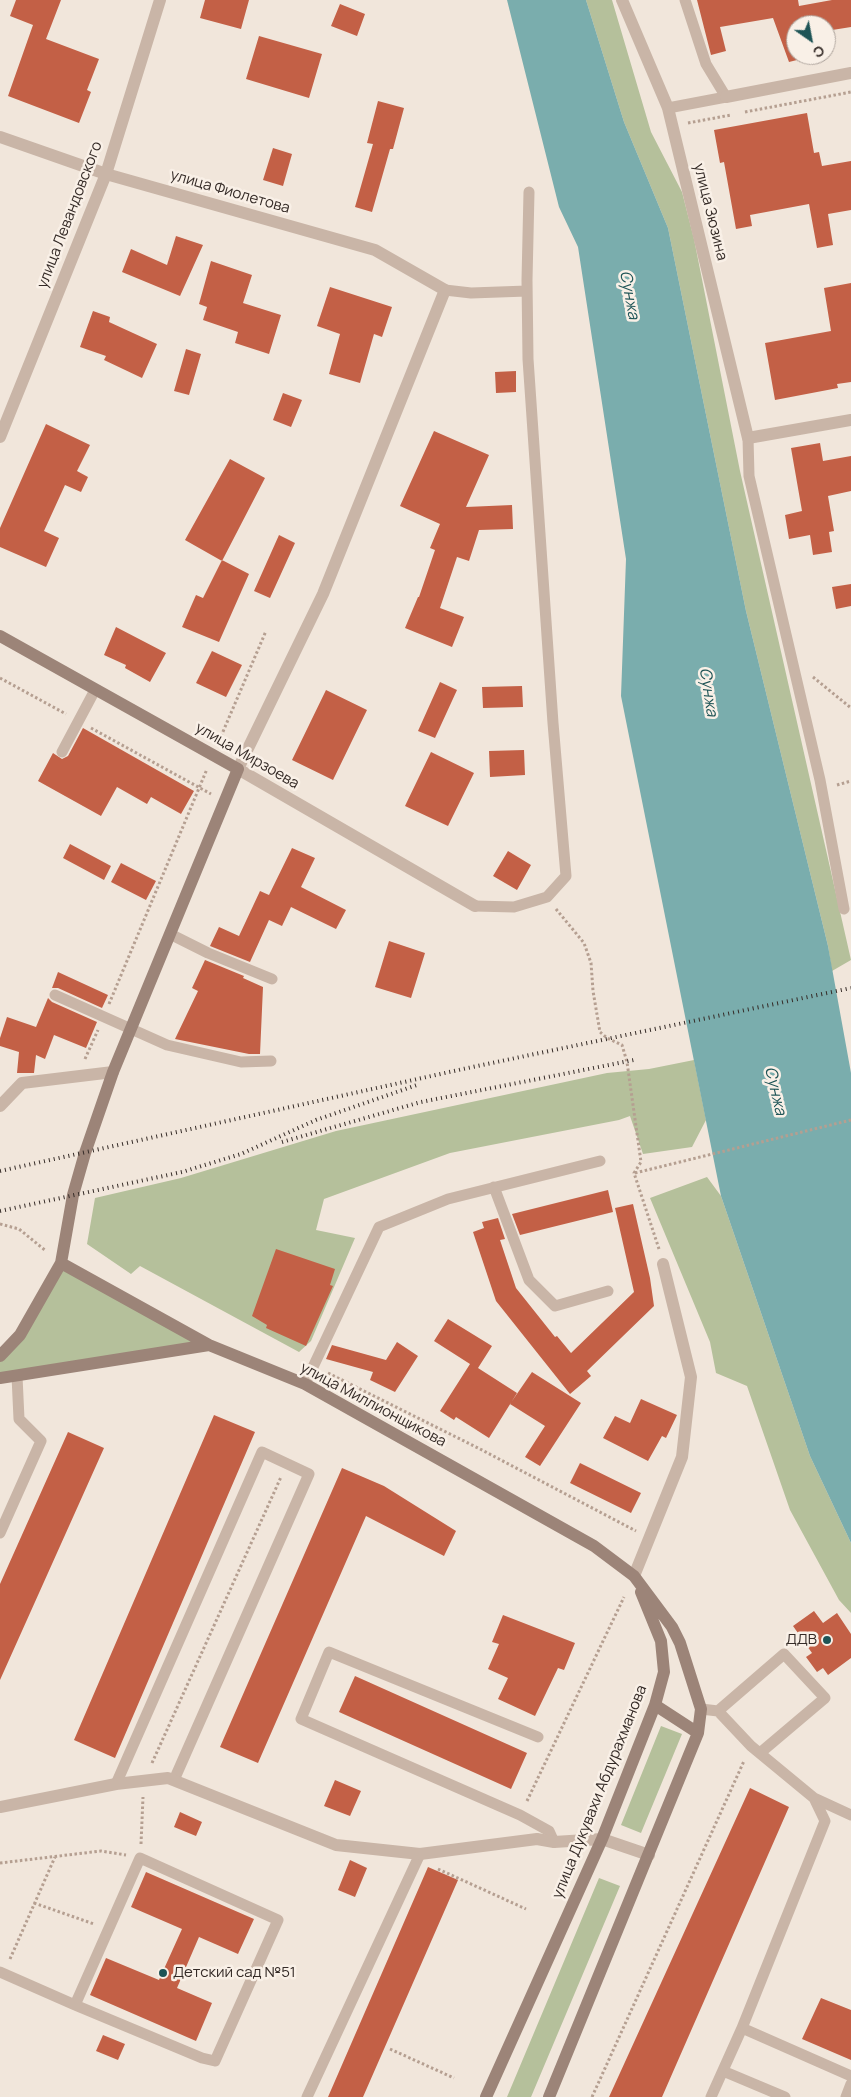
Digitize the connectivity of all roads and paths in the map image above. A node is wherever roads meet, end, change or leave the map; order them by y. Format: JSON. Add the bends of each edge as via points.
{"nodes":[{"id":1,"x":160,"y":0,"type":"edge"},
{"id":2,"x":622,"y":0,"type":"edge"},
{"id":3,"x":685,"y":0,"type":"edge"},
{"id":4,"x":851,"y":73,"type":"edge"},
{"id":5,"x":851,"y":92,"type":"edge"},
{"id":6,"x":726,"y":97,"type":"junction"},
{"id":7,"x":668,"y":108,"type":"junction"},
{"id":8,"x":673,"y":126,"type":"junction"},
{"id":9,"x":0,"y":137,"type":"edge"},
{"id":10,"x":106,"y":174,"type":"junction"},
{"id":11,"x":530,"y":192,"type":"dead end"},
{"id":12,"x":445,"y":290,"type":"junction"},
{"id":13,"x":527,"y":291,"type":"junction"},
{"id":14,"x":851,"y":420,"type":"edge"},
{"id":15,"x":0,"y":437,"type":"edge"},
{"id":16,"x":748,"y":438,"type":"junction"},
{"id":17,"x":266,"y":631,"type":"dead end"},
{"id":18,"x":0,"y":636,"type":"edge"},
{"id":19,"x":792,"y":658,"type":"junction"},
{"id":20,"x":0,"y":678,"type":"edge"},
{"id":21,"x":95,"y":690,"type":"junction"},
{"id":22,"x":851,"y":708,"type":"edge"},
{"id":23,"x":79,"y":721,"type":"junction"},
{"id":24,"x":62,"y":752,"type":"dead end"},
{"id":25,"x":213,"y":755,"type":"junction"},
{"id":26,"x":238,"y":769,"type":"junction"},
{"id":27,"x":199,"y":788,"type":"junction"},
{"id":28,"x":224,"y":801,"type":"junction"},
{"id":29,"x":546,"y":896,"type":"junction"},
{"id":30,"x":475,"y":906,"type":"joint"},
{"id":31,"x":844,"y":909,"type":"dead end"},
{"id":32,"x":170,"y":934,"type":"junction"},
{"id":33,"x":272,"y":979,"type":"dead end"},
{"id":34,"x":55,"y":995,"type":"dead end"},
{"id":35,"x":103,"y":1017,"type":"junction"},
{"id":36,"x":132,"y":1028,"type":"junction"},
{"id":37,"x":271,"y":1061,"type":"dead end"},
{"id":38,"x":114,"y":1072,"type":"junction"},
{"id":39,"x":78,"y":1076,"type":"junction"},
{"id":40,"x":0,"y":1106,"type":"edge"},
{"id":41,"x":851,"y":1120,"type":"edge"},
{"id":42,"x":600,"y":1161,"type":"dead end"},
{"id":43,"x":634,"y":1173,"type":"junction"},
{"id":44,"x":494,"y":1187,"type":"junction"},
{"id":45,"x":0,"y":1224,"type":"edge"},
{"id":46,"x":61,"y":1263,"type":"junction"},
{"id":47,"x":663,"y":1264,"type":"joint"},
{"id":48,"x":608,"y":1291,"type":"dead end"},
{"id":49,"x":208,"y":1345,"type":"junction"},
{"id":50,"x":0,"y":1356,"type":"edge"},
{"id":51,"x":314,"y":1366,"type":"junction"},
{"id":52,"x":17,"y":1376,"type":"junction"},
{"id":53,"x":0,"y":1378,"type":"edge"},
{"id":54,"x":306,"y":1384,"type":"junction"},
{"id":55,"x":0,"y":1534,"type":"edge"},
{"id":56,"x":649,"y":1538,"type":"junction"},
{"id":57,"x":634,"y":1576,"type":"junction"},
{"id":58,"x":655,"y":1705,"type":"junction"},
{"id":59,"x":702,"y":1709,"type":"junction"},
{"id":60,"x":718,"y":1711,"type":"junction"},
{"id":61,"x":698,"y":1732,"type":"junction"},
{"id":62,"x":538,"y":1737,"type":"dead end"},
{"id":63,"x":756,"y":1749,"type":"junction"},
{"id":64,"x":174,"y":1780,"type":"junction"},
{"id":65,"x":116,"y":1784,"type":"junction"},
{"id":66,"x":814,"y":1798,"type":"junction"},
{"id":67,"x":0,"y":1807,"type":"edge"},
{"id":68,"x":520,"y":1815,"type":"junction"},
{"id":69,"x":851,"y":1815,"type":"edge"},
{"id":70,"x":602,"y":1839,"type":"junction"},
{"id":71,"x":554,"y":1842,"type":"junction"},
{"id":72,"x":649,"y":1855,"type":"junction"},
{"id":73,"x":55,"y":1856,"type":"dead end"},
{"id":74,"x":419,"y":1857,"type":"junction"},
{"id":75,"x":34,"y":1903,"type":"junction"},
{"id":76,"x":526,"y":1909,"type":"dead end"},
{"id":77,"x":108,"y":1929,"type":"junction"},
{"id":78,"x":2,"y":1972,"type":"edge"},
{"id":79,"x":74,"y":2005,"type":"junction"},
{"id":80,"x":742,"y":2028,"type":"junction"},
{"id":81,"x":390,"y":2049,"type":"dead end"},
{"id":82,"x":722,"y":2071,"type":"junction"},
{"id":83,"x":851,"y":2076,"type":"edge"},
{"id":84,"x":454,"y":2078,"type":"dead end"},
{"id":85,"x":851,"y":2084,"type":"edge"},
{"id":86,"x":307,"y":2097,"type":"edge"},
{"id":87,"x":486,"y":2097,"type":"edge"},
{"id":88,"x":549,"y":2097,"type":"edge"},
{"id":89,"x":592,"y":2097,"type":"edge"},
{"id":90,"x":711,"y":2097,"type":"edge"},
{"id":91,"x":785,"y":2097,"type":"edge"},
{"id":92,"x":846,"y":2097,"type":"edge"}],
"edges":[{"from":1,"to":10,"type":"street","name":"улица Левандовского"},
{"from":2,"to":7,"type":"street","name":"улица Зюзина"},
{"from":3,"to":6,"type":"lane","via":[[706,64]]},
{"from":4,"to":6,"type":"street"},
{"from":5,"to":8,"type":"path"},
{"from":6,"to":7,"type":"lane"},
{"from":7,"to":8,"type":"street","name":"улица Зюзина"},
{"from":8,"to":16,"type":"street","name":"улица Зюзина"},
{"from":9,"to":10,"type":"street","name":"улица Фиолетова"},
{"from":10,"to":12,"type":"street","name":"улица Фиолетова","via":[[375,250]]},
{"from":10,"to":15,"type":"street","name":"улица Левандовского"},
{"from":11,"to":13,"type":"lane"},
{"from":12,"to":13,"type":"lane","via":[[471,293]]},
{"from":12,"to":26,"type":"street","via":[[323,594]]},
{"from":13,"to":29,"type":"lane","via":[[528,359],[566,876]]},
{"from":14,"to":16,"type":"street"},
{"from":16,"to":19,"type":"lane","via":[[749,476]]},
{"from":17,"to":25,"type":"path"},
{"from":18,"to":21,"type":"street","name":"улица Мирзоева"},
{"from":19,"to":22,"type":"path"},
{"from":19,"to":31,"type":"lane","via":[[820,780]]},
{"from":20,"to":23,"type":"path"},
{"from":21,"to":23,"type":"lane"},
{"from":21,"to":25,"type":"street","name":"улица Мирзоева"},
{"from":23,"to":24,"type":"lane"},
{"from":23,"to":27,"type":"path"},
{"from":25,"to":26,"type":"street","name":"улица Мирзоева"},
{"from":25,"to":27,"type":"path"},
{"from":26,"to":28,"type":"street"},
{"from":26,"to":30,"type":"street","name":"улица Мирзоева"},
{"from":27,"to":28,"type":"path"},
{"from":27,"to":35,"type":"path"},
{"from":28,"to":32,"type":"street"},
{"from":29,"to":30,"type":"lane","via":[[514,907]]},
{"from":29,"to":43,"type":"path","via":[[584,943],[591,964],[592,991],[600,1032],[622,1045],[640,1162]]},
{"from":32,"to":33,"type":"lane"},
{"from":32,"to":36,"type":"street"},
{"from":34,"to":35,"type":"lane"},
{"from":35,"to":36,"type":"lane"},
{"from":35,"to":39,"type":"path"},
{"from":36,"to":37,"type":"lane","via":[[167,1045],[241,1062]]},
{"from":36,"to":38,"type":"street"},
{"from":38,"to":39,"type":"street"},
{"from":38,"to":46,"type":"street","via":[[73,1195]]},
{"from":39,"to":40,"type":"street","via":[[22,1083]]},
{"from":41,"to":43,"type":"path"},
{"from":42,"to":44,"type":"lane"},
{"from":43,"to":47,"type":"path"},
{"from":44,"to":48,"type":"lane","via":[[529,1280],[555,1306]]},
{"from":44,"to":51,"type":"lane","via":[[448,1199],[379,1227]]},
{"from":45,"to":46,"type":"path","via":[[19,1229]]},
{"from":46,"to":49,"type":"street","name":"улица Миллионщикова"},
{"from":46,"to":50,"type":"street","via":[[20,1335]]},
{"from":47,"to":56,"type":"street","via":[[691,1377],[682,1457]]},
{"from":49,"to":52,"type":"street"},
{"from":49,"to":54,"type":"street","name":"улица Миллионщикова"},
{"from":51,"to":54,"type":"lane"},
{"from":51,"to":56,"type":"path"},
{"from":52,"to":53,"type":"street"},
{"from":52,"to":55,"type":"lane","via":[[19,1419],[41,1441]]},
{"from":54,"to":57,"type":"street","name":"улица Миллионщикова","via":[[594,1546]]},
{"from":56,"to":57,"type":"street"},
{"from":57,"to":58,"type":"street","name":"улица Дукувахи Абдурахманова","via":[[661,1641],[664,1672]]},
{"from":57,"to":59,"type":"street","via":[[672,1627]]},
{"from":57,"to":68,"type":"path"},
{"from":58,"to":61,"type":"street"},
{"from":58,"to":70,"type":"street","name":"улица Дукувахи Абдурахманова"},
{"from":59,"to":60,"type":"lane"},
{"from":59,"to":61,"type":"street"},
{"from":60,"to":63,"type":"lane"},
{"from":60,"to":63,"type":"lane","via":[[784,1654],[825,1698]]},
{"from":61,"to":72,"type":"street"},
{"from":62,"to":68,"type":"lane","via":[[329,1652],[301,1719]]},
{"from":63,"to":66,"type":"lane"},
{"from":63,"to":89,"type":"path"},
{"from":64,"to":65,"type":"street"},
{"from":64,"to":65,"type":"lane","via":[[309,1474],[262,1452]]},
{"from":64,"to":74,"type":"street","via":[[336,1845]]},
{"from":65,"to":67,"type":"street"},
{"from":66,"to":69,"type":"lane"},
{"from":66,"to":80,"type":"lane","via":[[825,1821]]},
{"from":68,"to":71,"type":"lane","via":[[549,1831]]},
{"from":70,"to":71,"type":"street"},
{"from":70,"to":72,"type":"street"},
{"from":70,"to":87,"type":"street","name":"улица Дукувахи Абдурахманова"},
{"from":71,"to":74,"type":"street","via":[[537,1839]]},
{"from":72,"to":88,"type":"street"},
{"from":73,"to":75,"type":"path"},
{"from":74,"to":76,"type":"path"},
{"from":74,"to":86,"type":"lane"},
{"from":75,"to":77,"type":"path"},
{"from":75,"to":78,"type":"path"},
{"from":77,"to":79,"type":"lane"},
{"from":77,"to":79,"type":"lane","via":[[140,1858],[278,1920],[215,2061]]},
{"from":78,"to":79,"type":"lane"},
{"from":80,"to":82,"type":"lane"},
{"from":80,"to":83,"type":"lane"},
{"from":81,"to":84,"type":"path"},
{"from":82,"to":90,"type":"lane"},
{"from":82,"to":91,"type":"lane"},
{"from":85,"to":92,"type":"lane"}]}
